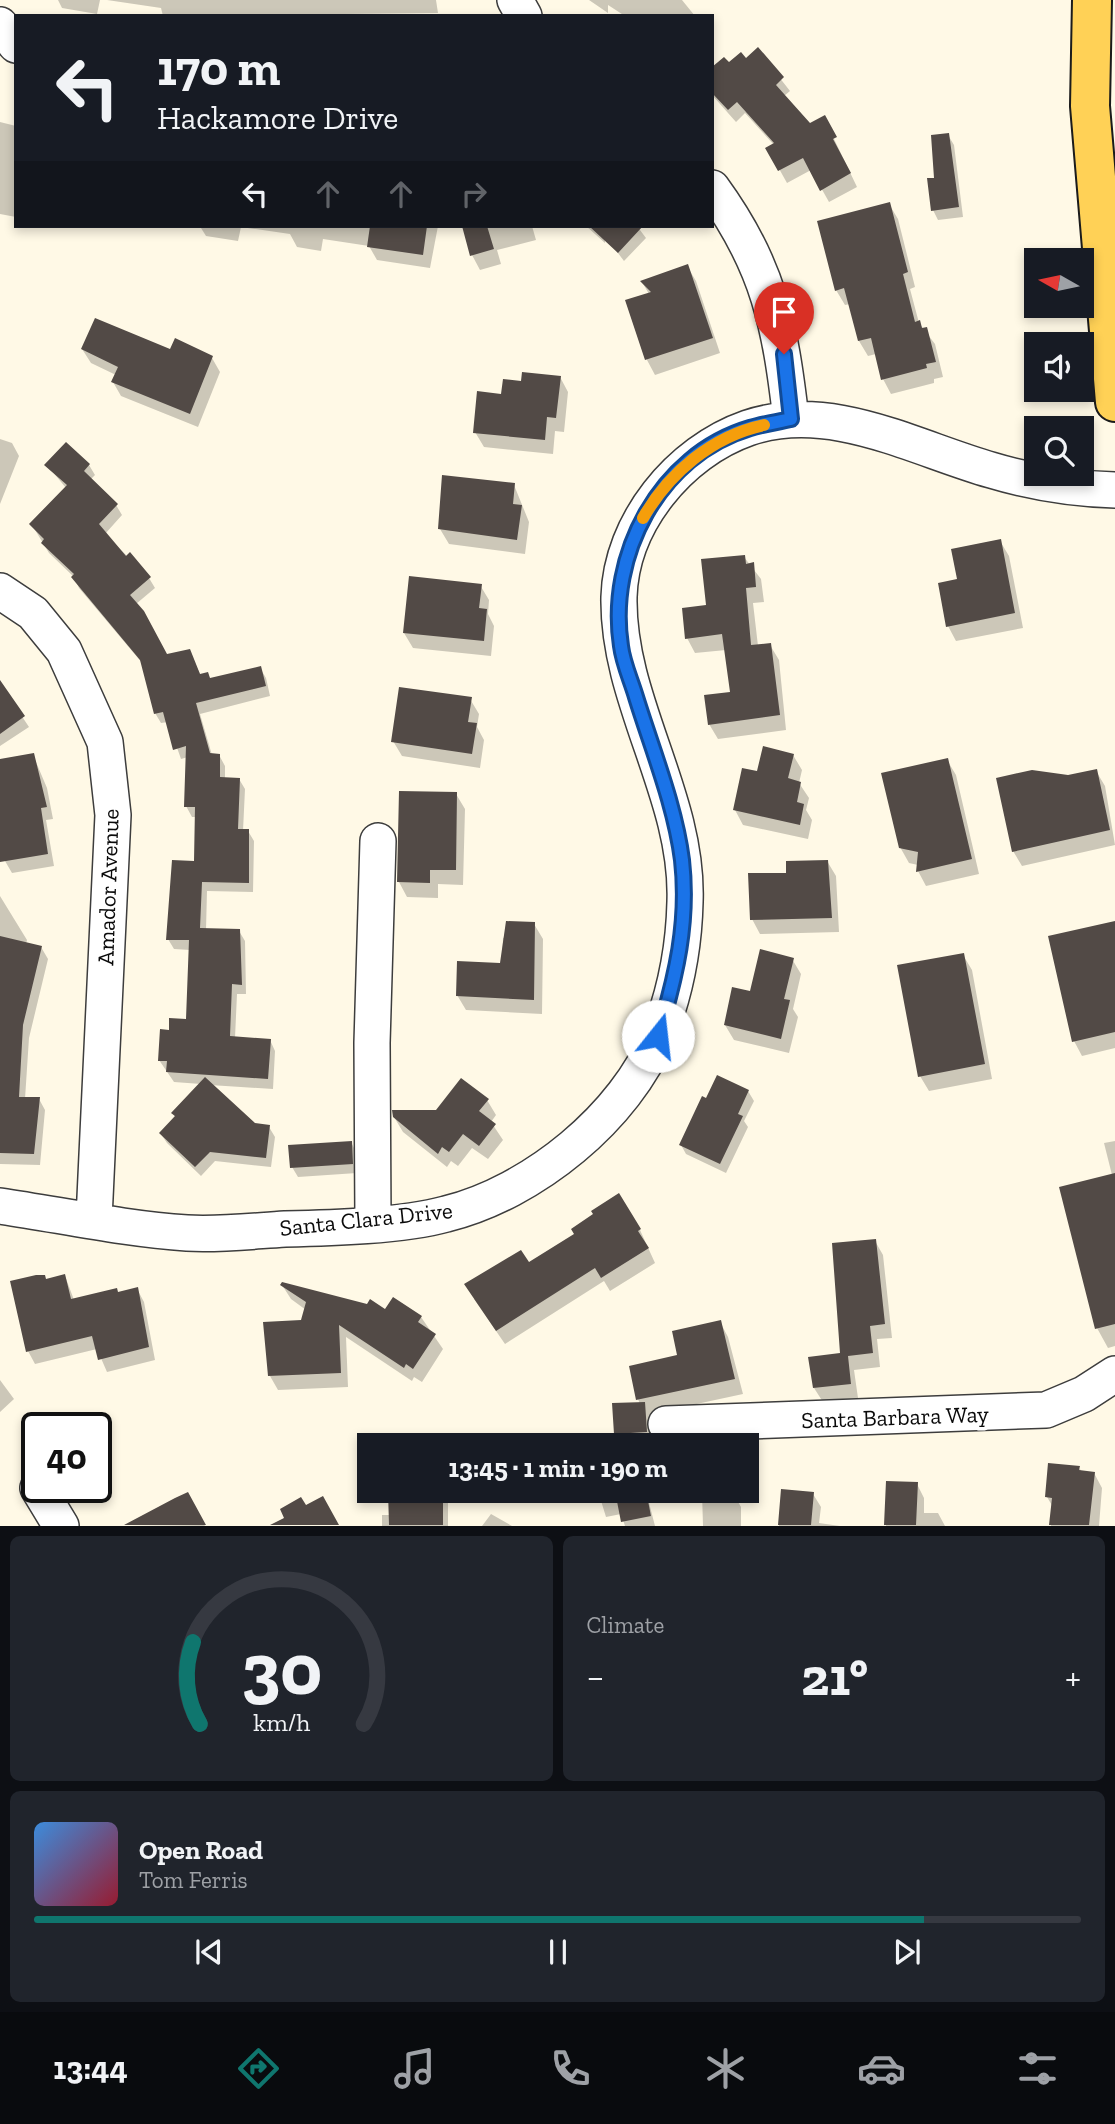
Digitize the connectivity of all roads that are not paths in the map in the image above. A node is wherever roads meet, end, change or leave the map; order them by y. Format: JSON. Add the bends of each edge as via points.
{"nodes":[{"id":1,"x":1092,"y":0,"type":"edge"},
{"id":2,"x":0,"y":25,"type":"edge"},
{"id":3,"x":14,"y":42,"type":"edge"},
{"id":4,"x":714,"y":191,"type":"edge"},
{"id":5,"x":1115,"y":402,"type":"edge"},
{"id":6,"x":791,"y":419,"type":"junction"},
{"id":7,"x":1115,"y":490,"type":"edge"},
{"id":8,"x":0,"y":592,"type":"edge"},
{"id":9,"x":378,"y":841,"type":"dead end"},
{"id":10,"x":0,"y":1206,"type":"edge"},
{"id":11,"x":94,"y":1219,"type":"junction"},
{"id":12,"x":373,"y":1223,"type":"junction"},
{"id":13,"x":1115,"y":1374,"type":"edge"},
{"id":14,"x":666,"y":1424,"type":"dead end"},
{"id":15,"x":47,"y":1503,"type":"edge"},
{"id":16,"x":61,"y":1525,"type":"edge"}],
"edges":[{"from":1,"to":5,"type":"main road","via":[[1090,106]]},
{"from":2,"to":3,"type":"street"},
{"from":4,"to":6,"type":"street","via":[[737,223],[770,295],[784,354]]},
{"from":6,"to":7,"type":"street","name":"Santa Clara Drive","via":[[863,427],[991,470],[1050,484]]},
{"from":6,"to":12,"type":"street","name":"Santa Clara Drive","via":[[748,428],[710,447],[677,472],[656,495],[631,540],[619,592],[621,646],[670,808],[685,899],[676,976],[658,1036],[608,1112],[542,1172],[446,1215]]},
{"from":8,"to":11,"type":"street","name":"Amador Avenue","via":[[33,613],[64,651],[105,742],[113,815]]},
{"from":9,"to":12,"type":"street"},
{"from":10,"to":11,"type":"street","name":"Santa Clara Drive"},
{"from":11,"to":12,"type":"street","name":"Santa Clara Drive","via":[[187,1233]]},
{"from":13,"to":14,"type":"street","name":"Santa Barbara Way","via":[[1046,1410]]},
{"from":15,"to":16,"type":"street"}]}
